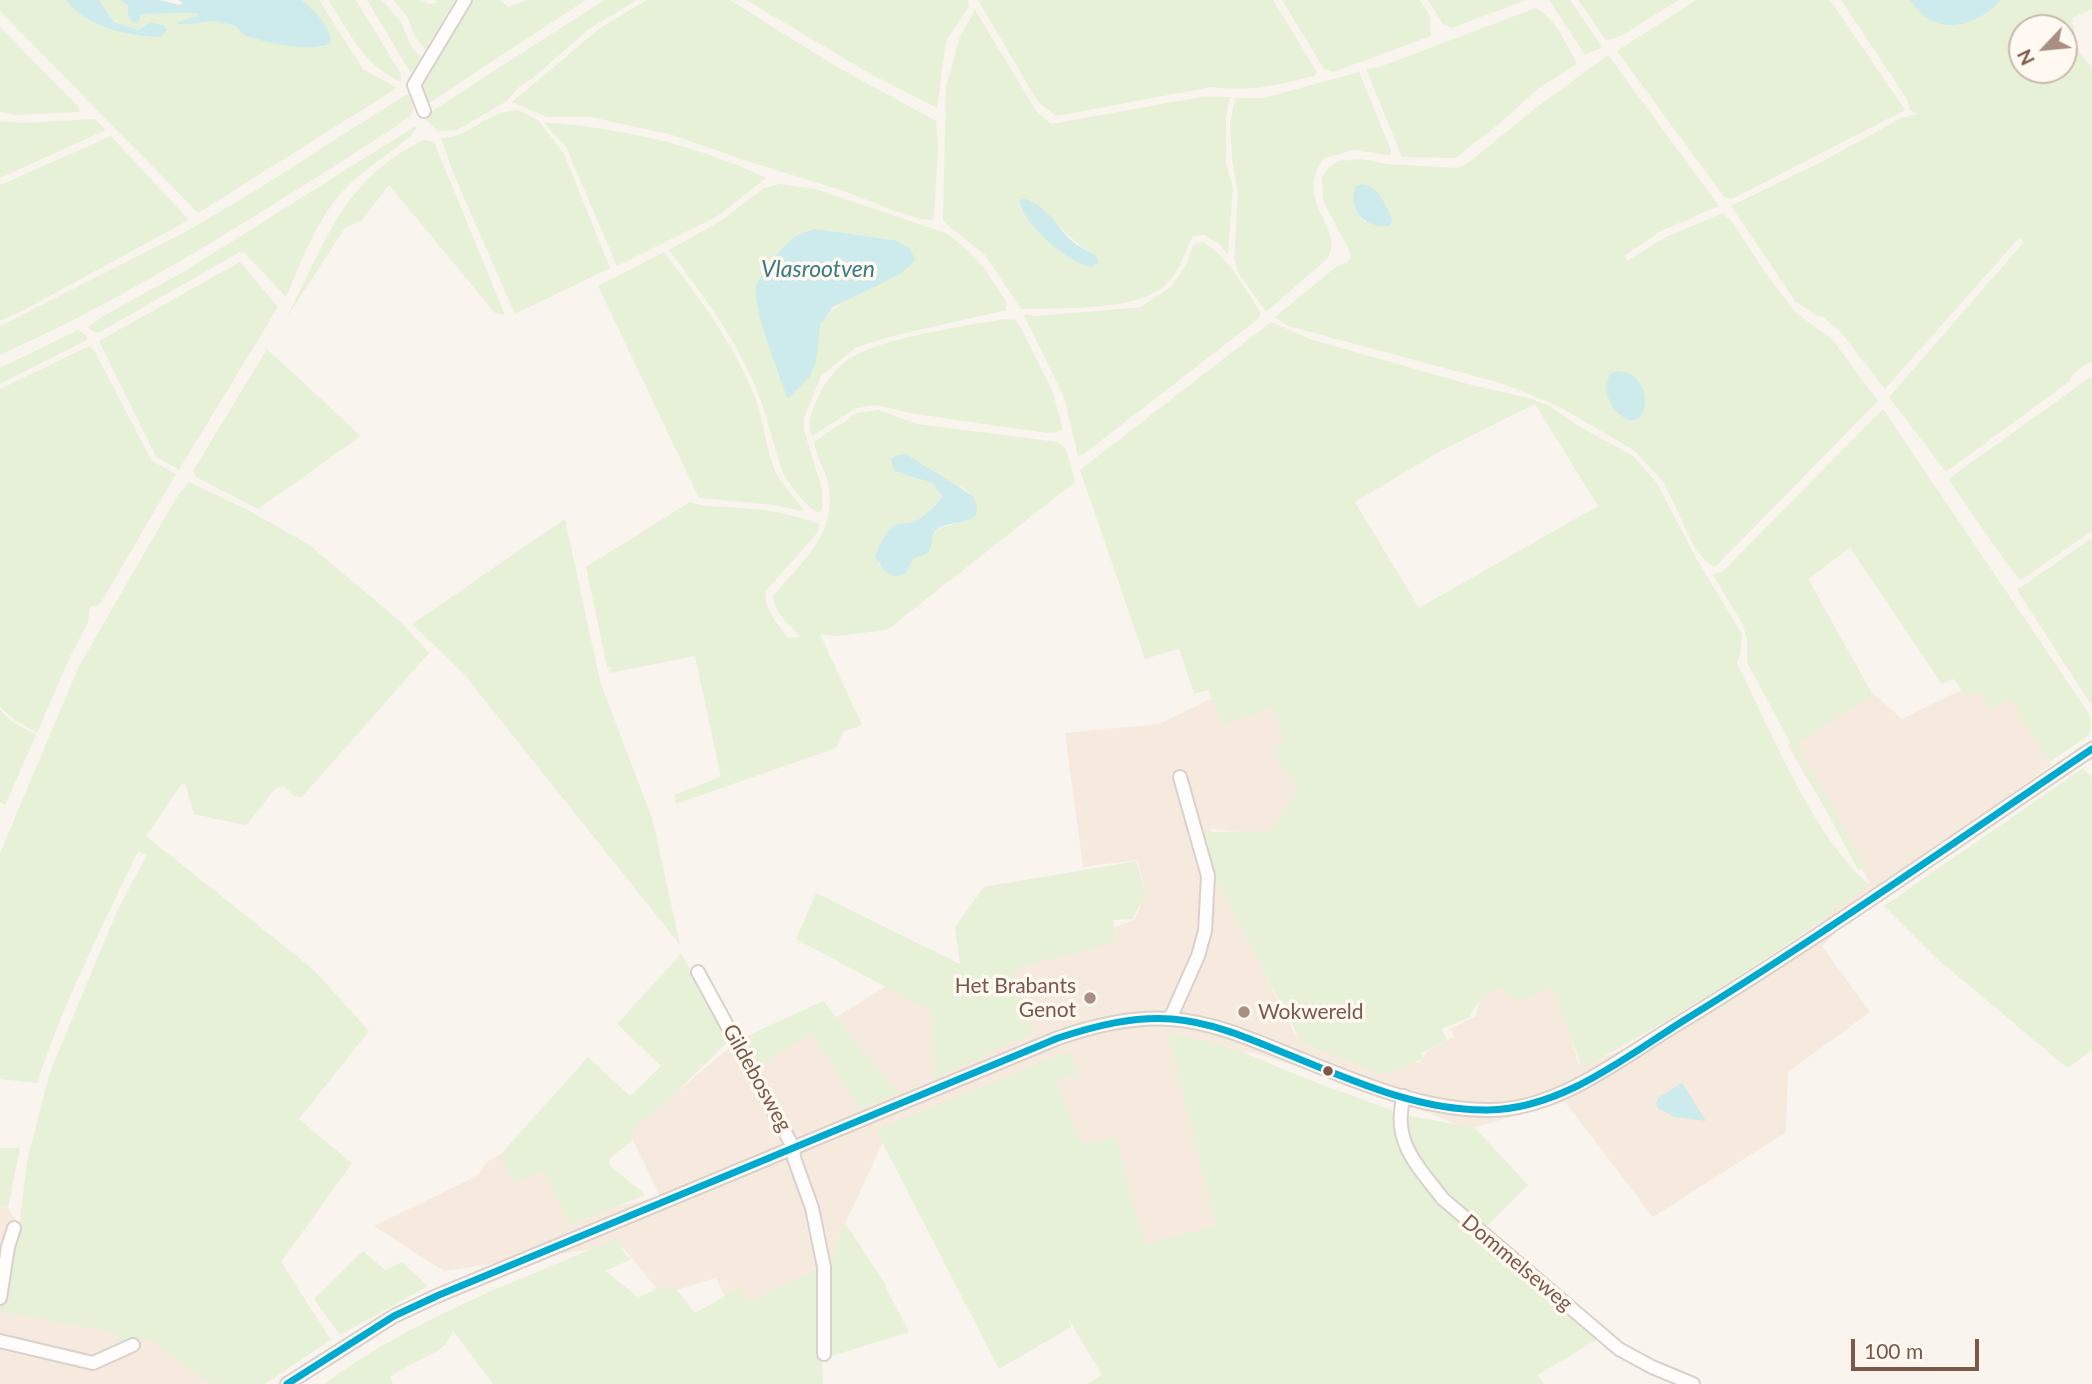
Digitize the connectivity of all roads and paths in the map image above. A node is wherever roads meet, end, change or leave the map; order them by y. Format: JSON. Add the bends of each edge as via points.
{"nodes":[{"id":1,"x":466,"y":0,"type":"edge"},
{"id":2,"x":424,"y":111,"type":"dead end"},
{"id":3,"x":2092,"y":749,"type":"edge"},
{"id":4,"x":1180,"y":777,"type":"dead end"},
{"id":5,"x":698,"y":972,"type":"dead end"},
{"id":6,"x":1170,"y":1019,"type":"junction"},
{"id":7,"x":1404,"y":1096,"type":"junction"},
{"id":8,"x":793,"y":1147,"type":"junction"},
{"id":9,"x":14,"y":1228,"type":"dead end"},
{"id":10,"x":0,"y":1298,"type":"edge"},
{"id":11,"x":0,"y":1341,"type":"edge"},
{"id":12,"x":133,"y":1345,"type":"dead end"},
{"id":13,"x":824,"y":1354,"type":"dead end"},
{"id":14,"x":287,"y":1384,"type":"edge"},
{"id":15,"x":1693,"y":1384,"type":"edge"}],
"edges":[{"from":1,"to":2,"type":"street","via":[[414,85]]},
{"from":3,"to":7,"type":"street","via":[[1733,991],[1586,1080],[1533,1103],[1492,1110],[1455,1109]]},
{"from":4,"to":6,"type":"street","via":[[1208,877],[1205,931]]},
{"from":5,"to":8,"type":"street","name":"Gildebosweg"},
{"from":6,"to":7,"type":"street","via":[[1234,1031]]},
{"from":6,"to":8,"type":"street","via":[[1129,1020],[1082,1030],[860,1124]]},
{"from":7,"to":15,"type":"street","name":"Dommelseweg","via":[[1401,1135],[1443,1199],[1619,1349]]},
{"from":8,"to":13,"type":"street","name":"Gildebosweg","via":[[824,1267]]},
{"from":8,"to":14,"type":"street","via":[[394,1316]]},
{"from":9,"to":10,"type":"street"},
{"from":11,"to":12,"type":"street","via":[[93,1363]]}]}
